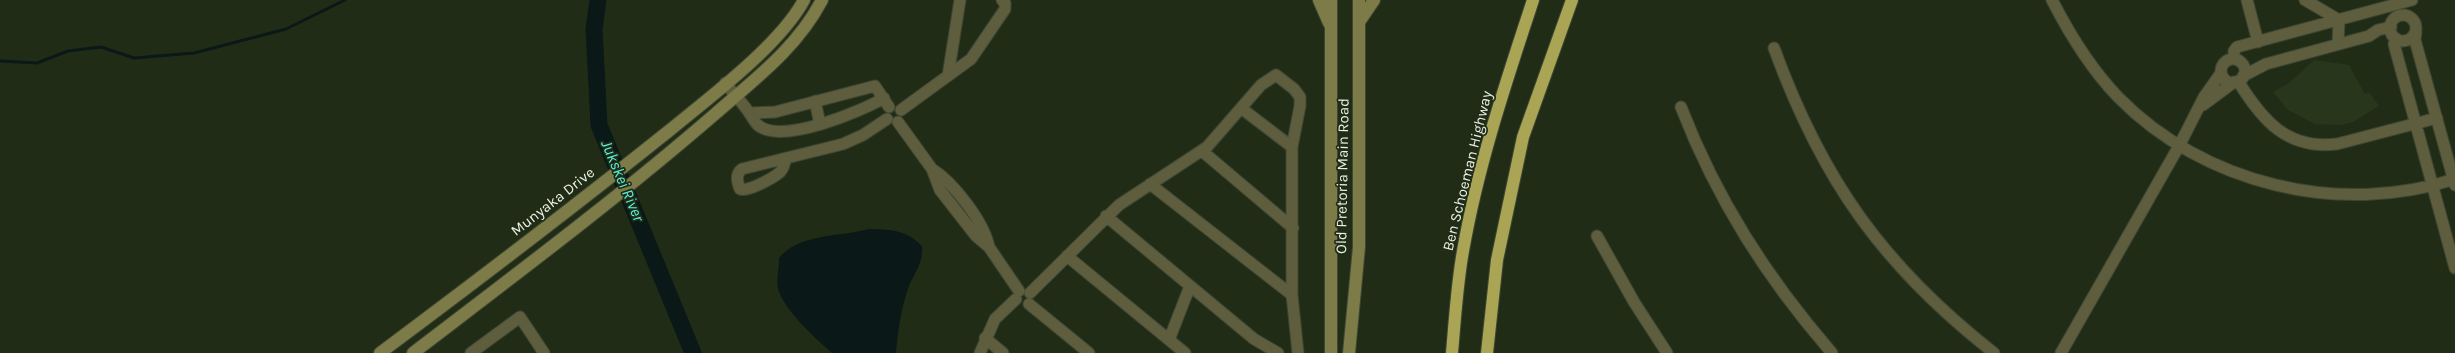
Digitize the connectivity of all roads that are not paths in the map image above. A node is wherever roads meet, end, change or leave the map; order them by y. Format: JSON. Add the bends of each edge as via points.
{"nodes":[{"id":1,"x":804,"y":0,"type":"edge"},
{"id":2,"x":822,"y":0,"type":"edge"},
{"id":3,"x":960,"y":0,"type":"edge"},
{"id":4,"x":1002,"y":0,"type":"edge"},
{"id":5,"x":1319,"y":0,"type":"edge"},
{"id":6,"x":1331,"y":0,"type":"edge"},
{"id":7,"x":1359,"y":0,"type":"edge"},
{"id":8,"x":1374,"y":0,"type":"edge"},
{"id":9,"x":1533,"y":0,"type":"edge"},
{"id":10,"x":2052,"y":0,"type":"edge"},
{"id":11,"x":2247,"y":0,"type":"edge"},
{"id":12,"x":2305,"y":0,"type":"edge"},
{"id":13,"x":2408,"y":1,"type":"edge"},
{"id":14,"x":1570,"y":3,"type":"edge"},
{"id":15,"x":2388,"y":6,"type":"junction"},
{"id":16,"x":2409,"y":17,"type":"junction"},
{"id":17,"x":2339,"y":20,"type":"junction"},
{"id":18,"x":1360,"y":22,"type":"junction"},
{"id":19,"x":1331,"y":30,"type":"junction"},
{"id":20,"x":2394,"y":31,"type":"junction"},
{"id":21,"x":2416,"y":32,"type":"junction"},
{"id":22,"x":2258,"y":42,"type":"junction"},
{"id":23,"x":2338,"y":44,"type":"junction"},
{"id":24,"x":1774,"y":48,"type":"dead end"},
{"id":25,"x":2238,"y":62,"type":"junction"},
{"id":26,"x":2266,"y":64,"type":"junction"},
{"id":27,"x":2221,"y":73,"type":"junction"},
{"id":28,"x":948,"y":76,"type":"junction"},
{"id":29,"x":2238,"y":80,"type":"junction"},
{"id":30,"x":725,"y":83,"type":"junction"},
{"id":31,"x":736,"y":97,"type":"junction"},
{"id":32,"x":815,"y":101,"type":"junction"},
{"id":33,"x":887,"y":103,"type":"junction"},
{"id":34,"x":1681,"y":107,"type":"dead end"},
{"id":35,"x":2200,"y":107,"type":"junction"},
{"id":36,"x":1241,"y":108,"type":"junction"},
{"id":37,"x":901,"y":110,"type":"junction"},
{"id":38,"x":750,"y":113,"type":"junction"},
{"id":39,"x":2437,"y":118,"type":"junction"},
{"id":40,"x":887,"y":119,"type":"junction"},
{"id":41,"x":898,"y":122,"type":"junction"},
{"id":42,"x":820,"y":124,"type":"junction"},
{"id":43,"x":2416,"y":124,"type":"junction"},
{"id":44,"x":2179,"y":146,"type":"junction"},
{"id":45,"x":1292,"y":147,"type":"junction"},
{"id":46,"x":1202,"y":151,"type":"junction"},
{"id":47,"x":786,"y":158,"type":"dead end"},
{"id":48,"x":932,"y":169,"type":"junction"},
{"id":49,"x":2455,"y":182,"type":"edge"},
{"id":50,"x":1150,"y":184,"type":"junction"},
{"id":51,"x":2433,"y":185,"type":"junction"},
{"id":52,"x":1106,"y":216,"type":"junction"},
{"id":53,"x":974,"y":226,"type":"junction"},
{"id":54,"x":1293,"y":228,"type":"junction"},
{"id":55,"x":1597,"y":236,"type":"dead end"},
{"id":56,"x":1067,"y":256,"type":"junction"},
{"id":57,"x":2455,"y":268,"type":"edge"},
{"id":58,"x":1190,"y":286,"type":"junction"},
{"id":59,"x":1292,"y":295,"type":"junction"},
{"id":60,"x":1024,"y":297,"type":"junction"},
{"id":61,"x":986,"y":338,"type":"junction"},
{"id":62,"x":1169,"y":340,"type":"junction"},
{"id":63,"x":380,"y":353,"type":"edge"},
{"id":64,"x":413,"y":353,"type":"edge"},
{"id":65,"x":472,"y":353,"type":"edge"},
{"id":66,"x":544,"y":353,"type":"edge"},
{"id":67,"x":980,"y":353,"type":"edge"},
{"id":68,"x":1003,"y":353,"type":"edge"},
{"id":69,"x":1089,"y":353,"type":"edge"},
{"id":70,"x":1185,"y":353,"type":"edge"},
{"id":71,"x":1278,"y":353,"type":"edge"},
{"id":72,"x":1298,"y":353,"type":"edge"},
{"id":73,"x":1330,"y":353,"type":"edge"},
{"id":74,"x":1350,"y":353,"type":"edge"},
{"id":75,"x":1452,"y":353,"type":"edge"},
{"id":76,"x":1487,"y":353,"type":"edge"},
{"id":77,"x":1667,"y":353,"type":"edge"},
{"id":78,"x":1832,"y":353,"type":"edge"},
{"id":79,"x":1994,"y":353,"type":"edge"},
{"id":80,"x":2061,"y":353,"type":"edge"}],
"edges":[{"from":1,"to":30,"type":"main road","name":"Munyaka Drive","via":[[786,26]]},
{"from":2,"to":31,"type":"main road","via":[[788,49]]},
{"from":3,"to":28,"type":"street"},
{"from":4,"to":28,"type":"street","via":[[1005,9],[977,52]]},
{"from":5,"to":19,"type":"main road"},
{"from":6,"to":19,"type":"main road","name":"Old Pretoria Main Road"},
{"from":7,"to":18,"type":"main road","name":"Old Pretoria Main Road"},
{"from":8,"to":18,"type":"main road"},
{"from":9,"to":75,"type":"highway","name":"Ben Schoeman Highway","via":[[1503,92],[1477,185],[1463,251]]},
{"from":10,"to":44,"type":"street","via":[[2079,48],[2109,88],[2129,108]]},
{"from":11,"to":22,"type":"street"},
{"from":12,"to":17,"type":"street"},
{"from":13,"to":15,"type":"street"},
{"from":13,"to":16,"type":"street"},
{"from":14,"to":76,"type":"highway","via":[[1523,137],[1497,260]]},
{"from":15,"to":17,"type":"street"},
{"from":15,"to":20,"type":"street"},
{"from":16,"to":20,"type":"street","via":[[2401,15]]},
{"from":16,"to":21,"type":"street","via":[[2416,25]]},
{"from":17,"to":22,"type":"street"},
{"from":17,"to":23,"type":"street"},
{"from":18,"to":74,"type":"main road","name":"Old Pretoria Main Road","via":[[1359,247]]},
{"from":19,"to":73,"type":"main road","name":"Old Pretoria Main Road"},
{"from":20,"to":21,"type":"street","via":[[2408,40]]},
{"from":20,"to":23,"type":"street"},
{"from":20,"to":43,"type":"street","via":[[2394,44]]},
{"from":21,"to":39,"type":"street","via":[[2415,40]]},
{"from":22,"to":25,"type":"street","via":[[2234,50]]},
{"from":23,"to":26,"type":"street"},
{"from":24,"to":79,"type":"street","via":[[1806,128],[1839,188],[1877,242],[1948,317]]},
{"from":25,"to":26,"type":"street"},
{"from":25,"to":27,"type":"street","via":[[2225,62]]},
{"from":25,"to":29,"type":"street"},
{"from":26,"to":29,"type":"street"},
{"from":27,"to":29,"type":"street","via":[[2226,80]]},
{"from":27,"to":35,"type":"street"},
{"from":28,"to":37,"type":"street"},
{"from":29,"to":35,"type":"street"},
{"from":29,"to":43,"type":"street","via":[[2253,106],[2272,126],[2298,141],[2310,144],[2337,144]]},
{"from":30,"to":31,"type":"street"},
{"from":30,"to":63,"type":"main road","name":"Munyaka Drive","via":[[566,214]]},
{"from":31,"to":38,"type":"street"},
{"from":31,"to":64,"type":"main road","via":[[574,229]]},
{"from":32,"to":33,"type":"street","via":[[876,86]]},
{"from":32,"to":38,"type":"street","via":[[775,112]]},
{"from":32,"to":42,"type":"street"},
{"from":33,"to":37,"type":"street"},
{"from":33,"to":40,"type":"street"},
{"from":33,"to":42,"type":"street"},
{"from":34,"to":78,"type":"street","via":[[1712,177],[1745,239],[1787,299]]},
{"from":35,"to":44,"type":"street"},
{"from":36,"to":45,"type":"street"},
{"from":36,"to":45,"type":"street","via":[[1266,80],[1276,75],[1280,76],[1300,97],[1299,116]]},
{"from":36,"to":46,"type":"street"},
{"from":37,"to":41,"type":"street","via":[[902,118]]},
{"from":38,"to":42,"type":"street","via":[[758,126],[768,131],[793,130]]},
{"from":39,"to":43,"type":"street"},
{"from":39,"to":49,"type":"street"},
{"from":40,"to":41,"type":"street"},
{"from":40,"to":47,"type":"street","via":[[853,141]]},
{"from":41,"to":48,"type":"street"},
{"from":43,"to":51,"type":"street"},
{"from":44,"to":51,"type":"street","via":[[2234,172],[2282,187],[2306,191],[2378,194]]},
{"from":44,"to":80,"type":"street"},
{"from":45,"to":54,"type":"street"},
{"from":46,"to":50,"type":"street"},
{"from":46,"to":54,"type":"street"},
{"from":48,"to":53,"type":"street","via":[[952,187]]},
{"from":48,"to":53,"type":"street","via":[[937,186],[943,195]]},
{"from":49,"to":51,"type":"street"},
{"from":50,"to":52,"type":"street"},
{"from":50,"to":59,"type":"street"},
{"from":51,"to":57,"type":"street"},
{"from":52,"to":56,"type":"street"},
{"from":52,"to":58,"type":"street"},
{"from":53,"to":60,"type":"street"},
{"from":54,"to":59,"type":"street"},
{"from":55,"to":77,"type":"street","via":[[1634,302]]},
{"from":56,"to":60,"type":"street"},
{"from":56,"to":62,"type":"street"},
{"from":58,"to":62,"type":"street"},
{"from":58,"to":71,"type":"street","via":[[1254,338]]},
{"from":59,"to":72,"type":"street"},
{"from":60,"to":61,"type":"street","via":[[1003,309]]},
{"from":60,"to":69,"type":"street"},
{"from":61,"to":67,"type":"street"},
{"from":61,"to":68,"type":"street"},
{"from":62,"to":70,"type":"street"},
{"from":65,"to":66,"type":"street","via":[[520,317]]}]}
